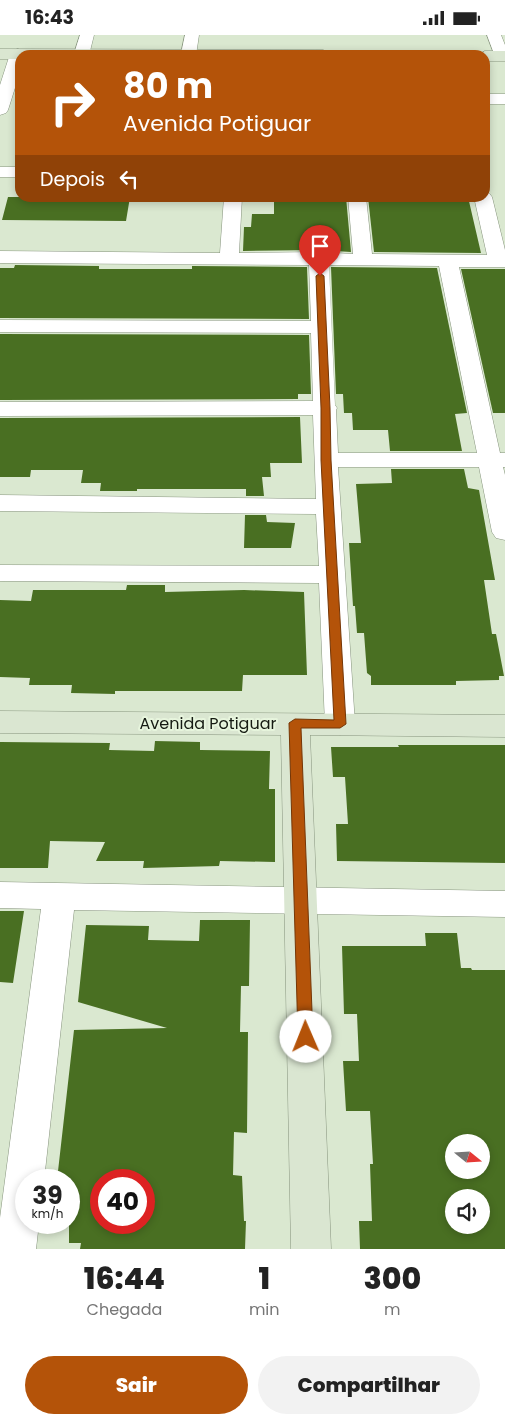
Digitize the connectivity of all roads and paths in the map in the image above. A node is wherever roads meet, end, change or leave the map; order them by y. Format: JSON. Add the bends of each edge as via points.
{"nodes":[{"id":1,"x":87,"y":35,"type":"edge"},
{"id":2,"x":192,"y":35,"type":"edge"},
{"id":3,"x":494,"y":35,"type":"edge"},
{"id":4,"x":83,"y":50,"type":"edge"},
{"id":5,"x":190,"y":50,"type":"edge"},
{"id":6,"x":0,"y":54,"type":"edge"},
{"id":7,"x":15,"y":54,"type":"edge"},
{"id":8,"x":490,"y":55,"type":"edge"},
{"id":9,"x":503,"y":56,"type":"edge"},
{"id":10,"x":15,"y":62,"type":"edge"},
{"id":11,"x":490,"y":99,"type":"edge"},
{"id":12,"x":505,"y":99,"type":"edge"},
{"id":13,"x":1,"y":101,"type":"edge"},
{"id":14,"x":0,"y":172,"type":"edge"},
{"id":15,"x":15,"y":173,"type":"edge"},
{"id":16,"x":233,"y":202,"type":"edge"},
{"id":17,"x":357,"y":202,"type":"edge"},
{"id":18,"x":484,"y":202,"type":"edge"},
{"id":19,"x":0,"y":257,"type":"edge"},
{"id":20,"x":229,"y":258,"type":"junction"},
{"id":21,"x":319,"y":259,"type":"junction"},
{"id":22,"x":363,"y":259,"type":"junction"},
{"id":23,"x":448,"y":261,"type":"junction"},
{"id":24,"x":502,"y":261,"type":"edge"},
{"id":25,"x":0,"y":326,"type":"edge"},
{"id":26,"x":322,"y":327,"type":"junction"},
{"id":27,"x":326,"y":408,"type":"junction"},
{"id":28,"x":0,"y":409,"type":"edge"},
{"id":29,"x":326,"y":460,"type":"junction"},
{"id":30,"x":498,"y":460,"type":"edge"},
{"id":31,"x":0,"y":503,"type":"edge"},
{"id":32,"x":329,"y":507,"type":"junction"},
{"id":33,"x":505,"y":532,"type":"edge"},
{"id":34,"x":0,"y":573,"type":"edge"},
{"id":35,"x":333,"y":575,"type":"junction"},
{"id":36,"x":0,"y":722,"type":"edge"},
{"id":37,"x":295,"y":723,"type":"junction"},
{"id":38,"x":340,"y":724,"type":"junction"},
{"id":39,"x":505,"y":726,"type":"edge"},
{"id":40,"x":0,"y":895,"type":"edge"},
{"id":41,"x":59,"y":895,"type":"junction"},
{"id":42,"x":302,"y":902,"type":"junction"},
{"id":43,"x":505,"y":904,"type":"edge"},
{"id":44,"x":16,"y":1249,"type":"edge"},
{"id":45,"x":311,"y":1249,"type":"edge"}],
"edges":[{"from":1,"to":4,"type":"street"},
{"from":2,"to":5,"type":"street"},
{"from":3,"to":9,"type":"street"},
{"from":6,"to":7,"type":"street"},
{"from":8,"to":9,"type":"street"},
{"from":10,"to":13,"type":"street"},
{"from":11,"to":12,"type":"street"},
{"from":14,"to":15,"type":"street"},
{"from":16,"to":20,"type":"street"},
{"from":17,"to":22,"type":"street"},
{"from":18,"to":24,"type":"street"},
{"from":19,"to":20,"type":"street"},
{"from":20,"to":21,"type":"street"},
{"from":21,"to":22,"type":"street"},
{"from":21,"to":26,"type":"street"},
{"from":22,"to":23,"type":"street"},
{"from":23,"to":24,"type":"street"},
{"from":23,"to":30,"type":"street"},
{"from":25,"to":26,"type":"street"},
{"from":26,"to":27,"type":"street"},
{"from":27,"to":28,"type":"street"},
{"from":27,"to":29,"type":"street"},
{"from":29,"to":30,"type":"street"},
{"from":29,"to":32,"type":"street"},
{"from":30,"to":33,"type":"street"},
{"from":31,"to":32,"type":"street"},
{"from":32,"to":35,"type":"street"},
{"from":34,"to":35,"type":"street"},
{"from":35,"to":38,"type":"street"},
{"from":36,"to":37,"type":"street","name":"Avenida Potiguar"},
{"from":37,"to":38,"type":"street","name":"Avenida Potiguar"},
{"from":37,"to":42,"type":"street"},
{"from":38,"to":39,"type":"street","name":"Avenida Potiguar"},
{"from":40,"to":41,"type":"street"},
{"from":41,"to":42,"type":"street"},
{"from":41,"to":44,"type":"street"},
{"from":42,"to":43,"type":"street"},
{"from":42,"to":45,"type":"street"}]}
